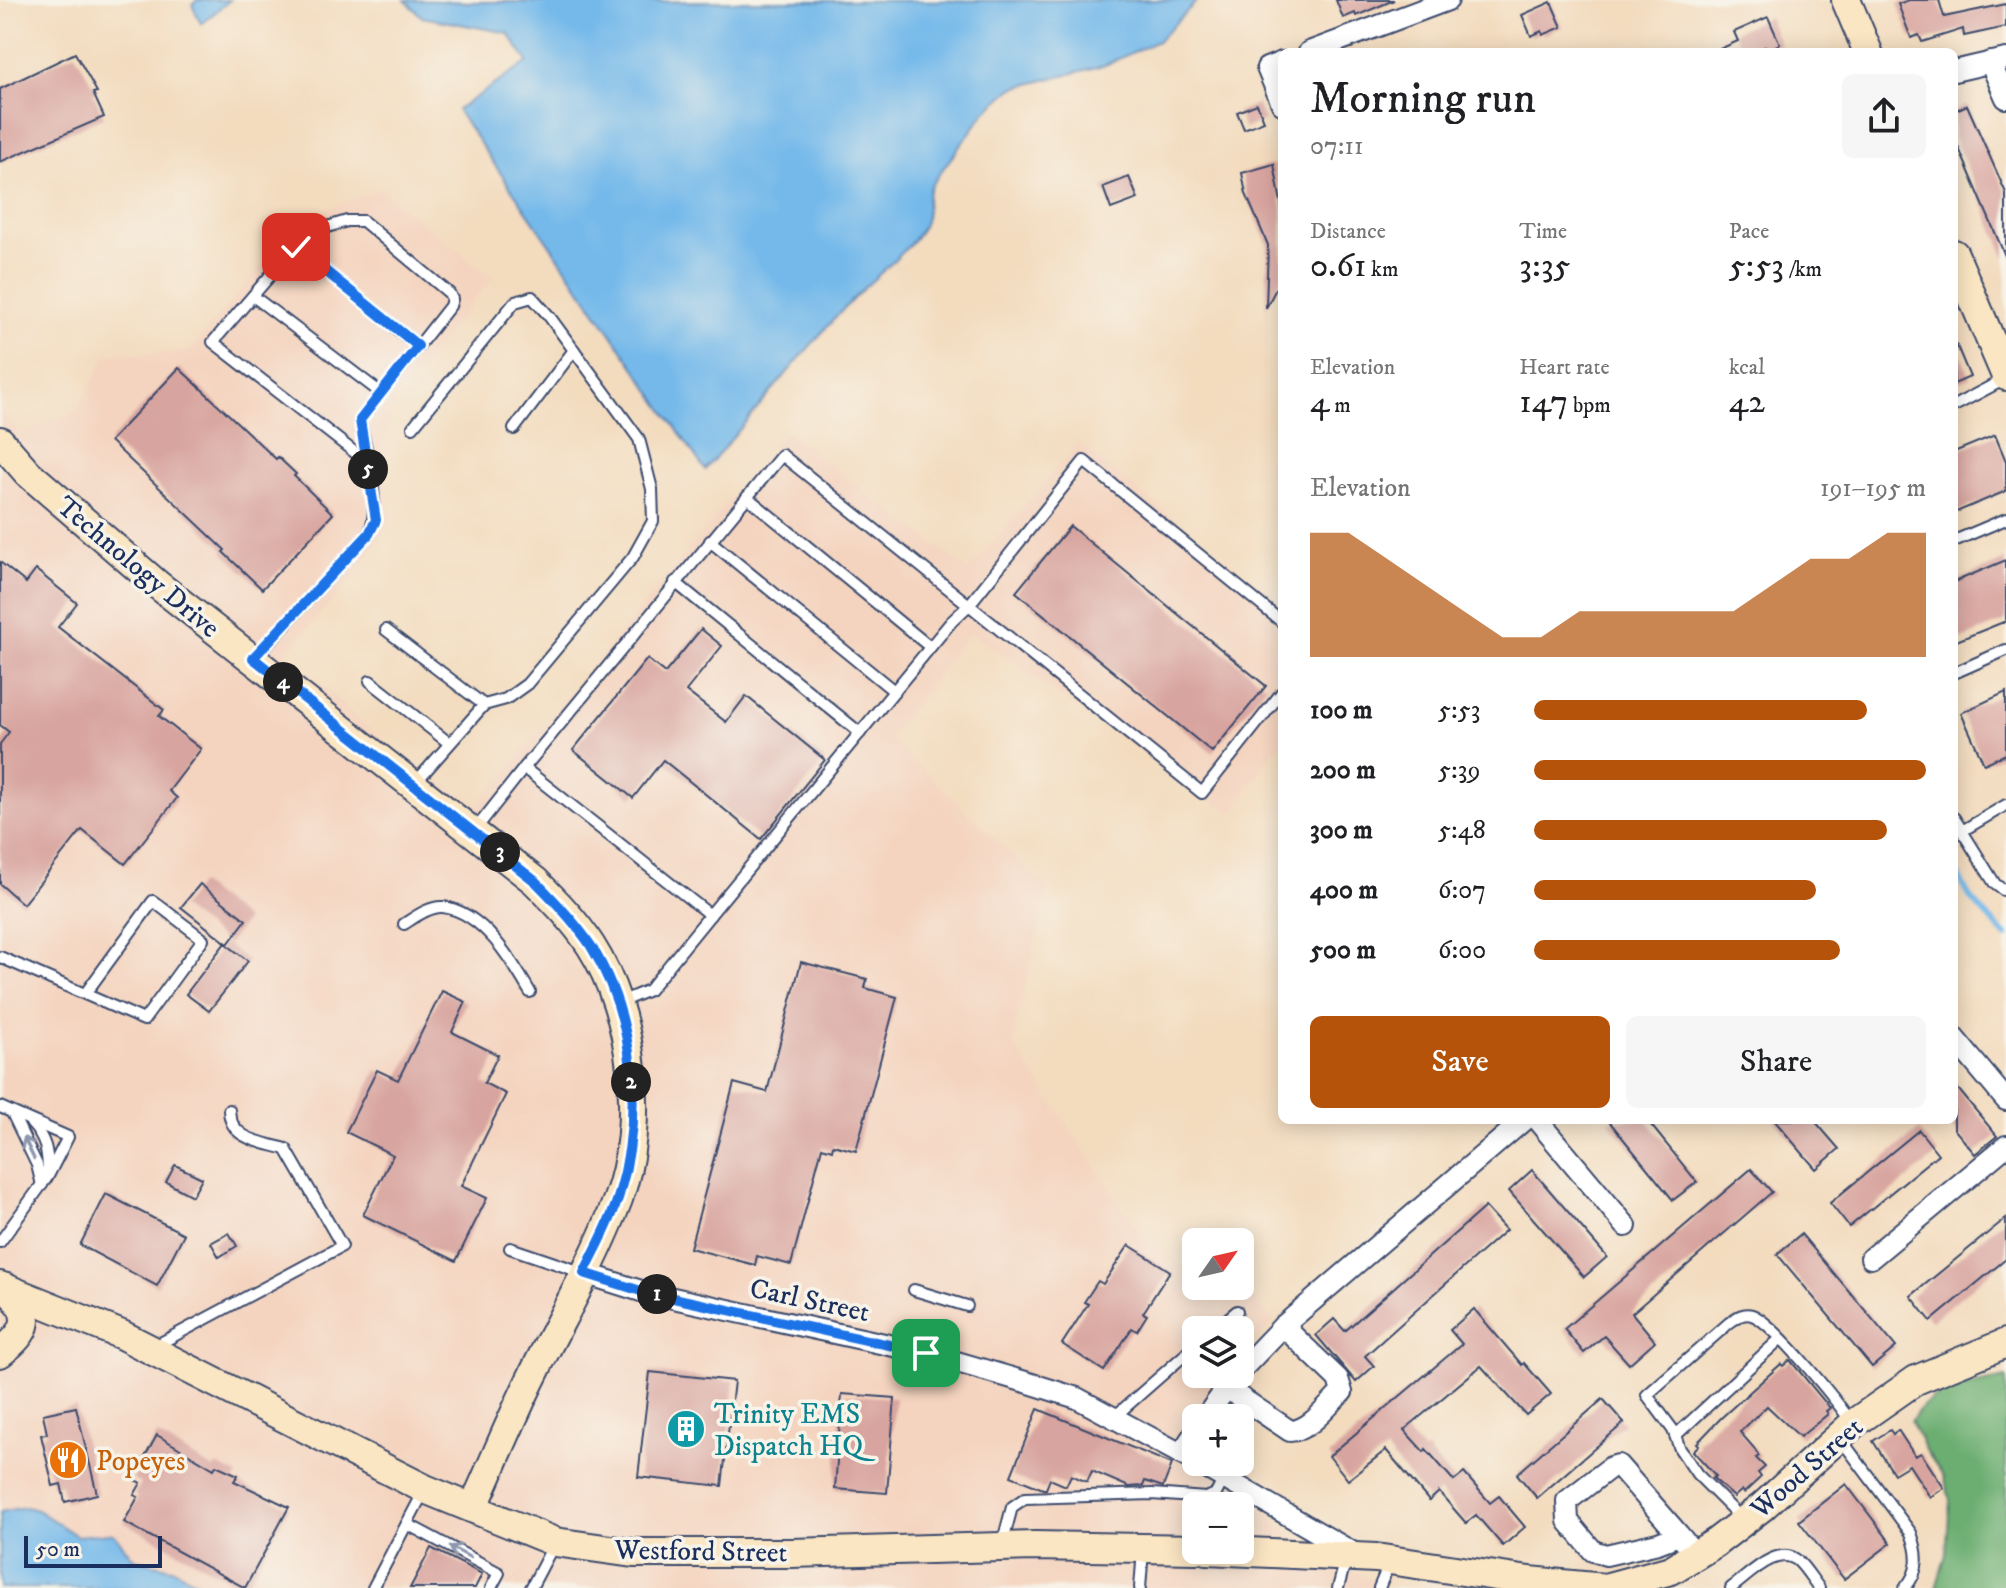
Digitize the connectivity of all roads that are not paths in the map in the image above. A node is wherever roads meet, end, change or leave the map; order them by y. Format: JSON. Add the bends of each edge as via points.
{"nodes":[{"id":1,"x":1448,"y":0,"type":"edge"},
{"id":2,"x":1846,"y":0,"type":"edge"},
{"id":3,"x":1320,"y":48,"type":"edge"},
{"id":4,"x":1866,"y":48,"type":"edge"},
{"id":5,"x":1998,"y":60,"type":"edge"},
{"id":6,"x":1958,"y":70,"type":"edge"},
{"id":7,"x":2006,"y":98,"type":"edge"},
{"id":8,"x":296,"y":247,"type":"junction"},
{"id":9,"x":1958,"y":263,"type":"edge"},
{"id":10,"x":253,"y":296,"type":"junction"},
{"id":11,"x":418,"y":346,"type":"junction"},
{"id":12,"x":574,"y":350,"type":"junction"},
{"id":13,"x":2006,"y":377,"type":"edge"},
{"id":14,"x":381,"y":393,"type":"junction"},
{"id":15,"x":1958,"y":404,"type":"edge"},
{"id":16,"x":413,"y":427,"type":"dead end"},
{"id":17,"x":514,"y":429,"type":"dead end"},
{"id":18,"x":3,"y":450,"type":"edge"},
{"id":19,"x":367,"y":462,"type":"junction"},
{"id":20,"x":747,"y":497,"type":"junction"},
{"id":21,"x":2006,"y":519,"type":"edge"},
{"id":22,"x":1958,"y":539,"type":"edge"},
{"id":23,"x":710,"y":541,"type":"junction"},
{"id":24,"x":675,"y":582,"type":"junction"},
{"id":25,"x":969,"y":605,"type":"junction"},
{"id":26,"x":1278,"y":619,"type":"edge"},
{"id":27,"x":386,"y":630,"type":"dead end"},
{"id":28,"x":930,"y":647,"type":"junction"},
{"id":29,"x":2006,"y":650,"type":"edge"},
{"id":30,"x":253,"y":658,"type":"junction"},
{"id":31,"x":1958,"y":671,"type":"edge"},
{"id":32,"x":370,"y":681,"type":"dead end"},
{"id":33,"x":894,"y":691,"type":"junction"},
{"id":34,"x":1278,"y":697,"type":"edge"},
{"id":35,"x":484,"y":705,"type":"junction"},
{"id":36,"x":860,"y":733,"type":"junction"},
{"id":37,"x":449,"y":743,"type":"junction"},
{"id":38,"x":524,"y":768,"type":"junction"},
{"id":39,"x":414,"y":785,"type":"junction"},
{"id":40,"x":2006,"y":805,"type":"edge"},
{"id":41,"x":1958,"y":824,"type":"edge"},
{"id":42,"x":1962,"y":831,"type":"junction"},
{"id":43,"x":474,"y":832,"type":"junction"},
{"id":44,"x":2006,"y":890,"type":"edge"},
{"id":45,"x":710,"y":915,"type":"junction"},
{"id":46,"x":404,"y":924,"type":"dead end"},
{"id":47,"x":0,"y":957,"type":"edge"},
{"id":48,"x":530,"y":992,"type":"dead end"},
{"id":49,"x":85,"y":994,"type":"junction"},
{"id":50,"x":616,"y":1003,"type":"junction"},
{"id":51,"x":1958,"y":1043,"type":"edge"},
{"id":52,"x":2006,"y":1100,"type":"edge"},
{"id":53,"x":0,"y":1107,"type":"edge"},
{"id":54,"x":229,"y":1110,"type":"dead end"},
{"id":55,"x":12,"y":1113,"type":"junction"},
{"id":56,"x":29,"y":1120,"type":"junction"},
{"id":57,"x":1519,"y":1124,"type":"edge"},
{"id":58,"x":1540,"y":1124,"type":"edge"},
{"id":59,"x":2006,"y":1146,"type":"edge"},
{"id":60,"x":45,"y":1180,"type":"junction"},
{"id":61,"x":1626,"y":1226,"type":"dead end"},
{"id":62,"x":0,"y":1242,"type":"edge"},
{"id":63,"x":510,"y":1248,"type":"dead end"},
{"id":64,"x":1871,"y":1258,"type":"dead end"},
{"id":65,"x":584,"y":1273,"type":"junction"},
{"id":66,"x":3,"y":1287,"type":"edge"},
{"id":67,"x":914,"y":1290,"type":"dead end"},
{"id":68,"x":967,"y":1306,"type":"dead end"},
{"id":69,"x":1237,"y":1311,"type":"dead end"},
{"id":70,"x":66,"y":1312,"type":"junction"},
{"id":71,"x":1231,"y":1316,"type":"edge"},
{"id":72,"x":1283,"y":1326,"type":"junction"},
{"id":73,"x":1780,"y":1339,"type":"junction"},
{"id":74,"x":2006,"y":1343,"type":"edge"},
{"id":75,"x":150,"y":1349,"type":"junction"},
{"id":76,"x":0,"y":1354,"type":"edge"},
{"id":77,"x":1254,"y":1356,"type":"edge"},
{"id":78,"x":1182,"y":1357,"type":"edge"},
{"id":79,"x":1245,"y":1388,"type":"edge"},
{"id":80,"x":1113,"y":1418,"type":"junction"},
{"id":81,"x":1846,"y":1430,"type":"junction"},
{"id":82,"x":1676,"y":1435,"type":"junction"},
{"id":83,"x":1182,"y":1454,"type":"edge"},
{"id":84,"x":1221,"y":1476,"type":"edge"},
{"id":85,"x":1224,"y":1478,"type":"junction"},
{"id":86,"x":425,"y":1489,"type":"junction"},
{"id":87,"x":473,"y":1508,"type":"junction"},
{"id":88,"x":1744,"y":1521,"type":"junction"},
{"id":89,"x":407,"y":1524,"type":"junction"},
{"id":90,"x":555,"y":1542,"type":"junction"},
{"id":91,"x":1687,"y":1545,"type":"junction"},
{"id":92,"x":1002,"y":1547,"type":"junction"},
{"id":93,"x":1143,"y":1548,"type":"junction"},
{"id":94,"x":1182,"y":1549,"type":"edge"},
{"id":95,"x":1254,"y":1552,"type":"edge"},
{"id":96,"x":1354,"y":1557,"type":"junction"},
{"id":97,"x":1390,"y":1560,"type":"junction"},
{"id":98,"x":373,"y":1588,"type":"edge"},
{"id":99,"x":491,"y":1588,"type":"edge"},
{"id":100,"x":531,"y":1588,"type":"edge"},
{"id":101,"x":1140,"y":1588,"type":"edge"},
{"id":102,"x":1338,"y":1588,"type":"edge"},
{"id":103,"x":1379,"y":1588,"type":"edge"},
{"id":104,"x":1606,"y":1588,"type":"edge"},
{"id":105,"x":1731,"y":1588,"type":"edge"},
{"id":106,"x":1819,"y":1588,"type":"edge"},
{"id":107,"x":1905,"y":1588,"type":"edge"}],
"edges":[{"from":1,"to":3,"type":"street"},
{"from":2,"to":4,"type":"main road"},
{"from":5,"to":6,"type":"street"},
{"from":5,"to":7,"type":"street"},
{"from":8,"to":10,"type":"lane"},
{"from":8,"to":11,"type":"lane"},
{"from":8,"to":11,"type":"lane","via":[[324,228],[363,221],[452,299]]},
{"from":9,"to":13,"type":"main road"},
{"from":10,"to":14,"type":"lane"},
{"from":10,"to":19,"type":"lane","via":[[213,342]]},
{"from":11,"to":14,"type":"lane"},
{"from":12,"to":16,"type":"lane","via":[[532,297],[515,302]]},
{"from":12,"to":17,"type":"lane"},
{"from":12,"to":35,"type":"lane","via":[[639,439],[652,489],[653,521],[633,557],[527,684],[506,699]]},
{"from":13,"to":15,"type":"lane"},
{"from":14,"to":19,"type":"lane","via":[[360,420]]},
{"from":18,"to":30,"type":"main road","name":"Technology Drive","via":[[158,585]]},
{"from":19,"to":30,"type":"lane","via":[[376,520],[369,534]]},
{"from":20,"to":23,"type":"lane"},
{"from":20,"to":25,"type":"lane","via":[[782,455]]},
{"from":20,"to":28,"type":"lane"},
{"from":21,"to":22,"type":"lane"},
{"from":23,"to":24,"type":"lane"},
{"from":23,"to":33,"type":"lane"},
{"from":24,"to":36,"type":"lane"},
{"from":24,"to":38,"type":"lane"},
{"from":25,"to":26,"type":"lane","via":[[1084,461]]},
{"from":25,"to":28,"type":"lane"},
{"from":25,"to":34,"type":"lane","via":[[1202,793]]},
{"from":27,"to":35,"type":"lane"},
{"from":28,"to":33,"type":"lane"},
{"from":29,"to":31,"type":"lane"},
{"from":30,"to":39,"type":"main road","name":"Technology Drive"},
{"from":32,"to":37,"type":"lane"},
{"from":33,"to":36,"type":"lane"},
{"from":35,"to":37,"type":"lane"},
{"from":36,"to":45,"type":"lane"},
{"from":37,"to":39,"type":"lane"},
{"from":38,"to":43,"type":"lane"},
{"from":38,"to":45,"type":"lane"},
{"from":39,"to":43,"type":"main road","name":"Technology Drive"},
{"from":40,"to":42,"type":"lane"},
{"from":41,"to":42,"type":"lane"},
{"from":42,"to":44,"type":"lane","via":[[1995,884]]},
{"from":43,"to":50,"type":"main road","name":"Technology Drive","via":[[566,912],[592,947]]},
{"from":45,"to":50,"type":"lane","via":[[649,990]]},
{"from":46,"to":48,"type":"lane","via":[[441,906],[462,913],[489,933]]},
{"from":47,"to":49,"type":"lane"},
{"from":49,"to":49,"type":"lane","via":[[144,1020],[203,939],[153,901]]},
{"from":50,"to":65,"type":"main road","name":"Technology Drive","via":[[630,1059],[630,1149],[619,1197]]},
{"from":51,"to":52,"type":"street"},
{"from":53,"to":55,"type":"lane"},
{"from":54,"to":75,"type":"lane","via":[[234,1131],[286,1149],[342,1246]]},
{"from":55,"to":56,"type":"lane"},
{"from":60,"to":55,"type":"lane","one_way":true},
{"from":56,"to":60,"type":"lane","via":[[46,1144]]},
{"from":56,"to":60,"type":"lane","via":[[68,1137]]},
{"from":57,"to":72,"type":"street"},
{"from":58,"to":61,"type":"street"},
{"from":59,"to":64,"type":"street"},
{"from":60,"to":62,"type":"lane"},
{"from":63,"to":65,"type":"lane"},
{"from":65,"to":80,"type":"street","name":"Carl Street","via":[[641,1291],[926,1353],[1077,1398]]},
{"from":65,"to":87,"type":"main road","name":"Technology Drive"},
{"from":66,"to":70,"type":"main road","name":"Westford Street"},
{"from":66,"to":76,"type":"main road","via":[[21,1305],[26,1322],[22,1334]]},
{"from":67,"to":68,"type":"lane"},
{"from":69,"to":71,"type":"lane"},
{"from":70,"to":75,"type":"main road","name":"Westford Street"},
{"from":70,"to":76,"type":"main road","via":[[52,1326]]},
{"from":72,"to":77,"type":"street"},
{"from":72,"to":79,"type":"street","via":[[1338,1379],[1342,1392],[1299,1431],[1290,1431]]},
{"from":73,"to":81,"type":"lane","via":[[1839,1404]]},
{"from":73,"to":82,"type":"lane"},
{"from":73,"to":82,"type":"lane","via":[[1753,1315],[1742,1314],[1647,1395]]},
{"from":74,"to":81,"type":"main road","name":"Wood Street","via":[[1916,1380]]},
{"from":75,"to":86,"type":"main road","name":"Westford Street"},
{"from":78,"to":80,"type":"lane"},
{"from":80,"to":83,"type":"street","name":"Carl Street"},
{"from":81,"to":88,"type":"main road","name":"Wood Street"},
{"from":81,"to":107,"type":"lane","via":[[1911,1533],[1918,1567]]},
{"from":82,"to":88,"type":"lane","via":[[1697,1474]]},
{"from":84,"to":85,"type":"street","name":"Carl Street"},
{"from":85,"to":92,"type":"lane","via":[[1216,1494],[1206,1498],[1025,1498],[1012,1507]]},
{"from":85,"to":96,"type":"street","name":"Carl Street"},
{"from":86,"to":87,"type":"main road","name":"Westford Street"},
{"from":86,"to":89,"type":"lane"},
{"from":87,"to":90,"type":"main road","name":"Westford Street"},
{"from":88,"to":91,"type":"main road","name":"Wood Street"},
{"from":89,"to":98,"type":"lane"},
{"from":99,"to":89,"type":"lane","one_way":true,"via":[[499,1573]]},
{"from":90,"to":92,"type":"main road","name":"Westford Street","via":[[633,1553]]},
{"from":90,"to":100,"type":"lane"},
{"from":91,"to":91,"type":"street","via":[[1618,1465],[1567,1501],[1568,1521],[1593,1551],[1606,1555],[1658,1543]]},
{"from":91,"to":104,"type":"main road","name":"Wood Street","via":[[1671,1570]]},
{"from":92,"to":93,"type":"main road","name":"Westford Street"},
{"from":93,"to":94,"type":"main road","name":"Westford Street"},
{"from":93,"to":101,"type":"lane"},
{"from":95,"to":96,"type":"main road"},
{"from":96,"to":97,"type":"main road"},
{"from":96,"to":102,"type":"lane"},
{"from":97,"to":103,"type":"lane"},
{"from":97,"to":104,"type":"main road"},
{"from":105,"to":106,"type":"lane","via":[[1777,1555],[1788,1555]]}]}
